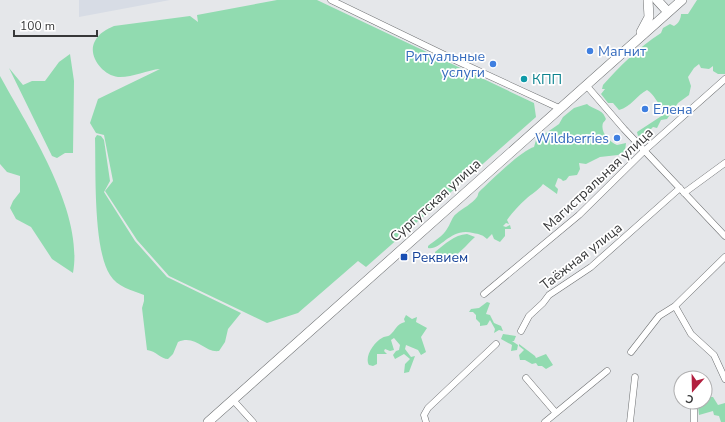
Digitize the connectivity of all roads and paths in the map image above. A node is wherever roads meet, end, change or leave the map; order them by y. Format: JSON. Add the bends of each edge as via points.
{"nodes":[{"id":1,"x":331,"y":0,"type":"edge"},
{"id":2,"x":648,"y":0,"type":"edge"},
{"id":3,"x":657,"y":0,"type":"edge"},
{"id":4,"x":682,"y":0,"type":"edge"},
{"id":5,"x":668,"y":12,"type":"junction"},
{"id":6,"x":635,"y":41,"type":"junction"},
{"id":7,"x":725,"y":78,"type":"edge"},
{"id":8,"x":586,"y":85,"type":"junction"},
{"id":9,"x":559,"y":108,"type":"junction"},
{"id":10,"x":644,"y":151,"type":"junction"},
{"id":11,"x":725,"y":163,"type":"edge"},
{"id":12,"x":682,"y":191,"type":"junction"},
{"id":13,"x":725,"y":236,"type":"edge"},
{"id":14,"x":725,"y":257,"type":"edge"},
{"id":15,"x":484,"y":294,"type":"dead end"},
{"id":16,"x":675,"y":306,"type":"junction"},
{"id":17,"x":521,"y":331,"type":"dead end"},
{"id":18,"x":496,"y":344,"type":"dead end"},
{"id":19,"x":631,"y":352,"type":"dead end"},
{"id":20,"x":607,"y":371,"type":"dead end"},
{"id":21,"x":635,"y":377,"type":"dead end"},
{"id":22,"x":526,"y":378,"type":"dead end"},
{"id":23,"x":725,"y":379,"type":"edge"},
{"id":24,"x":233,"y":400,"type":"junction"},
{"id":25,"x":694,"y":410,"type":"edge"},
{"id":26,"x":556,"y":413,"type":"junction"},
{"id":27,"x":208,"y":422,"type":"edge"},
{"id":28,"x":253,"y":422,"type":"edge"},
{"id":29,"x":426,"y":422,"type":"edge"},
{"id":30,"x":545,"y":422,"type":"edge"},
{"id":31,"x":630,"y":422,"type":"edge"},
{"id":32,"x":694,"y":422,"type":"edge"}],
"edges":[{"from":1,"to":9,"type":"street"},
{"from":2,"to":6,"type":"main road","via":[[649,17]]},
{"from":3,"to":5,"type":"main road"},
{"from":4,"to":5,"type":"main road","name":"Сургутская улица"},
{"from":5,"to":6,"type":"main road","name":"Сургутская улица"},
{"from":6,"to":8,"type":"main road","name":"Сургутская улица"},
{"from":7,"to":10,"type":"street","name":"Магистральная улица"},
{"from":8,"to":9,"type":"main road","name":"Сургутская улица"},
{"from":8,"to":10,"type":"street"},
{"from":9,"to":24,"type":"main road","name":"Сургутская улица"},
{"from":10,"to":12,"type":"street"},
{"from":10,"to":15,"type":"street","name":"Магистральная улица","via":[[579,215]]},
{"from":11,"to":12,"type":"street","name":"Таёжная улица"},
{"from":12,"to":13,"type":"street"},
{"from":12,"to":17,"type":"street","name":"Таёжная улица","via":[[591,267],[549,294],[529,316]]},
{"from":14,"to":16,"type":"street"},
{"from":16,"to":19,"type":"street","via":[[652,323]]},
{"from":16,"to":23,"type":"street","via":[[691,334],[714,355]]},
{"from":18,"to":29,"type":"street","via":[[428,408],[424,415]]},
{"from":20,"to":26,"type":"street"},
{"from":21,"to":31,"type":"street"},
{"from":22,"to":26,"type":"street"},
{"from":24,"to":27,"type":"main road","name":"Сургутская улица"},
{"from":24,"to":28,"type":"street"},
{"from":25,"to":32,"type":"street"},
{"from":26,"to":30,"type":"street"}]}
